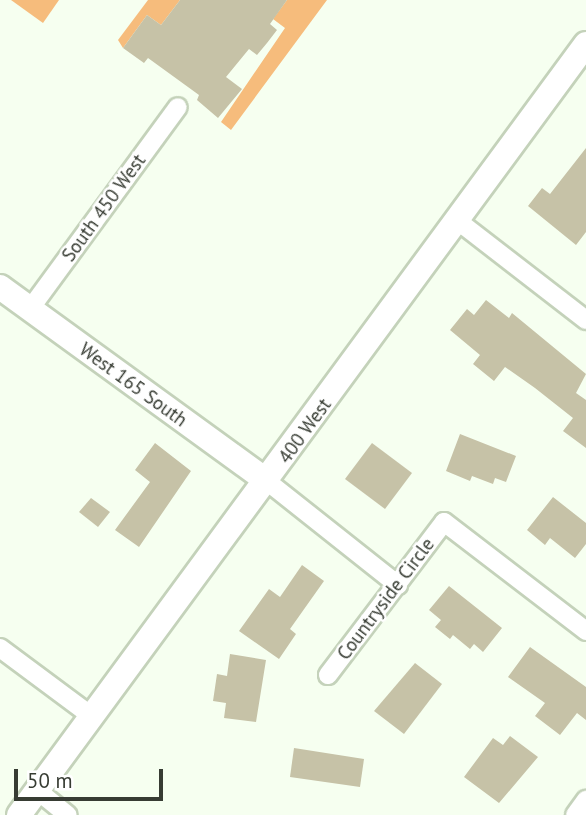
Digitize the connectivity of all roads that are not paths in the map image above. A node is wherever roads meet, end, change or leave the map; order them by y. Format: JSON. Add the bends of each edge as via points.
{"nodes":[{"id":1,"x":586,"y":44,"type":"edge"},
{"id":2,"x":178,"y":107,"type":"dead end"},
{"id":3,"x":458,"y":221,"type":"junction"},
{"id":4,"x":0,"y":287,"type":"edge"},
{"id":5,"x":30,"y":309,"type":"junction"},
{"id":6,"x":586,"y":320,"type":"edge"},
{"id":7,"x":268,"y":482,"type":"junction"},
{"id":8,"x":398,"y":585,"type":"junction"},
{"id":9,"x":586,"y":631,"type":"edge"},
{"id":10,"x":0,"y":648,"type":"edge"},
{"id":11,"x":328,"y":675,"type":"dead end"},
{"id":12,"x":93,"y":717,"type":"junction"},
{"id":13,"x":38,"y":791,"type":"junction"},
{"id":14,"x":586,"y":800,"type":"edge"},
{"id":15,"x":19,"y":815,"type":"edge"},
{"id":16,"x":68,"y":815,"type":"edge"},
{"id":17,"x":575,"y":815,"type":"edge"}],
"edges":[{"from":1,"to":3,"type":"main road","name":"400 West"},
{"from":2,"to":5,"type":"street","name":"South 450 West"},
{"from":3,"to":6,"type":"street"},
{"from":3,"to":7,"type":"main road","name":"400 West"},
{"from":4,"to":5,"type":"main road","name":"West 165 South"},
{"from":5,"to":7,"type":"main road","name":"West 165 South"},
{"from":7,"to":8,"type":"street"},
{"from":7,"to":12,"type":"main road","name":"400 West"},
{"from":8,"to":9,"type":"street","name":"Countryside Circle","via":[[444,522]]},
{"from":8,"to":11,"type":"street","name":"Countryside Circle"},
{"from":10,"to":12,"type":"street"},
{"from":12,"to":13,"type":"main road","name":"400 West"},
{"from":13,"to":15,"type":"main road","name":"400 West"},
{"from":13,"to":16,"type":"street"},
{"from":14,"to":17,"type":"street"}]}
